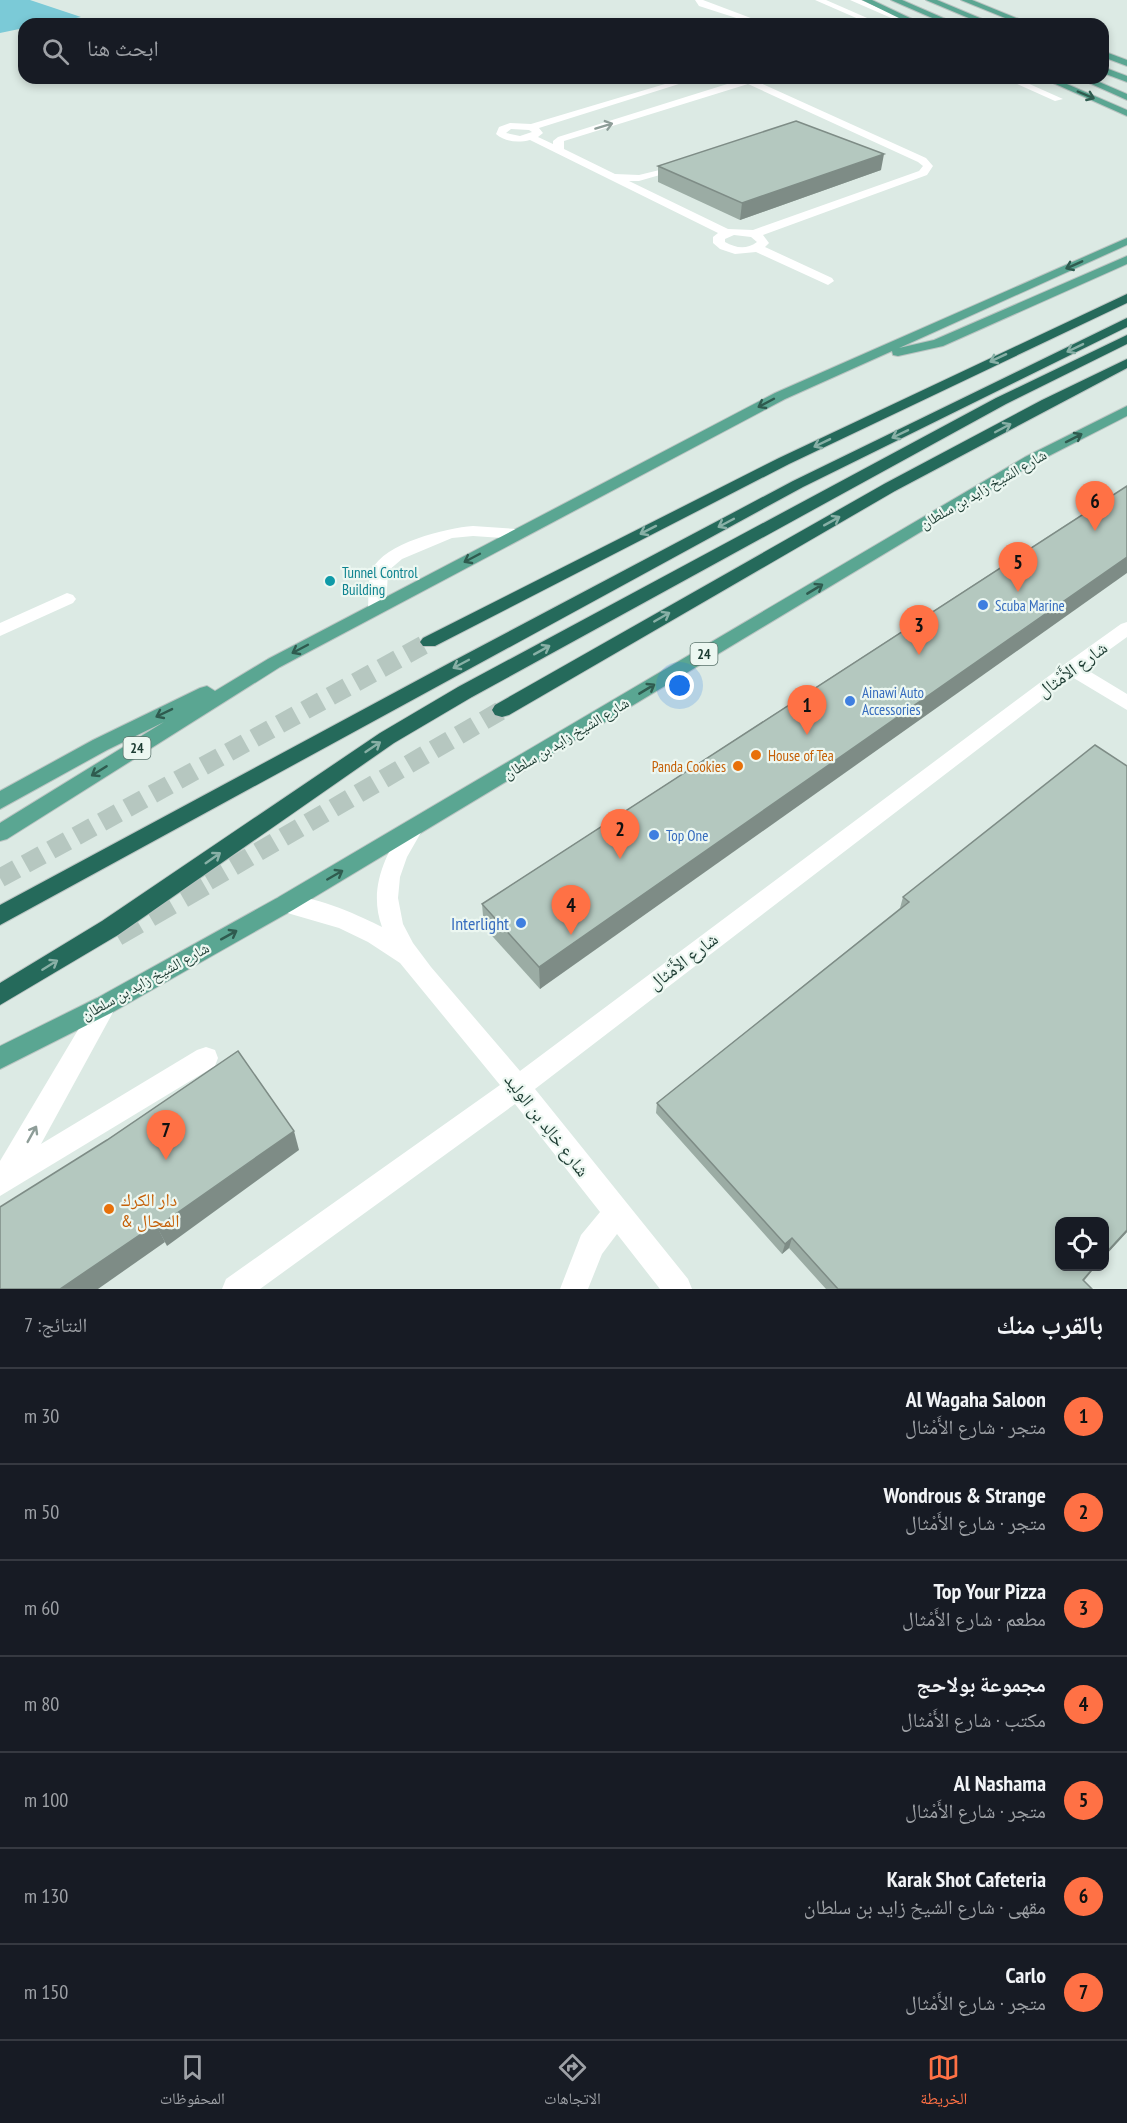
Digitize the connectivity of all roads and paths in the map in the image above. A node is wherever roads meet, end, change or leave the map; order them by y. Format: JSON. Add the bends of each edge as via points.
{"nodes":[{"id":1,"x":699,"y":0,"type":"edge"},
{"id":2,"x":819,"y":0,"type":"edge"},
{"id":3,"x":854,"y":0,"type":"edge"},
{"id":4,"x":866,"y":0,"type":"edge"},
{"id":5,"x":895,"y":0,"type":"edge"},
{"id":6,"x":930,"y":0,"type":"edge"},
{"id":7,"x":964,"y":0,"type":"edge"},
{"id":8,"x":744,"y":18,"type":"edge"},
{"id":9,"x":862,"y":18,"type":"edge"},
{"id":10,"x":898,"y":18,"type":"edge"},
{"id":11,"x":906,"y":18,"type":"edge"},
{"id":12,"x":939,"y":18,"type":"edge"},
{"id":13,"x":974,"y":18,"type":"edge"},
{"id":14,"x":1011,"y":18,"type":"edge"},
{"id":15,"x":1109,"y":56,"type":"edge"},
{"id":16,"x":1127,"y":63,"type":"edge"},
{"id":17,"x":1109,"y":72,"type":"edge"},
{"id":18,"x":1127,"y":79,"type":"edge"},
{"id":19,"x":676,"y":84,"type":"edge"},
{"id":20,"x":733,"y":84,"type":"edge"},
{"id":21,"x":759,"y":84,"type":"edge"},
{"id":22,"x":1022,"y":84,"type":"edge"},
{"id":23,"x":1060,"y":84,"type":"edge"},
{"id":24,"x":1096,"y":84,"type":"edge"},
{"id":25,"x":1127,"y":97,"type":"edge"},
{"id":26,"x":1058,"y":99,"type":"dead end"},
{"id":27,"x":1127,"y":113,"type":"edge"},
{"id":28,"x":830,"y":118,"type":"junction"},
{"id":29,"x":819,"y":121,"type":"dead end"},
{"id":30,"x":559,"y":151,"type":"junction"},
{"id":31,"x":694,"y":161,"type":"edge"},
{"id":32,"x":613,"y":177,"type":"junction"},
{"id":33,"x":727,"y":232,"type":"junction"},
{"id":34,"x":754,"y":234,"type":"junction"},
{"id":35,"x":1127,"y":241,"type":"edge"},
{"id":36,"x":757,"y":248,"type":"junction"},
{"id":37,"x":1127,"y":260,"type":"edge"},
{"id":38,"x":828,"y":281,"type":"dead end"},
{"id":39,"x":1127,"y":298,"type":"edge"},
{"id":40,"x":1127,"y":322,"type":"edge"},
{"id":41,"x":1127,"y":339,"type":"edge"},
{"id":42,"x":858,"y":361,"type":"junction"},
{"id":43,"x":1127,"y":363,"type":"edge"},
{"id":44,"x":1127,"y":410,"type":"edge"},
{"id":45,"x":517,"y":534,"type":"junction"},
{"id":46,"x":66,"y":599,"type":"dead end"},
{"id":47,"x":377,"y":608,"type":"junction"},
{"id":48,"x":1127,"y":628,"type":"edge"},
{"id":49,"x":0,"y":630,"type":"edge"},
{"id":50,"x":429,"y":642,"type":"tunnel mouth"},
{"id":51,"x":274,"y":663,"type":"junction"},
{"id":52,"x":1071,"y":668,"type":"junction"},
{"id":53,"x":1127,"y":703,"type":"edge"},
{"id":54,"x":502,"y":710,"type":"tunnel mouth"},
{"id":55,"x":0,"y":801,"type":"edge"},
{"id":56,"x":413,"y":829,"type":"junction"},
{"id":57,"x":0,"y":833,"type":"edge"},
{"id":58,"x":285,"y":904,"type":"junction"},
{"id":59,"x":0,"y":916,"type":"edge"},
{"id":60,"x":413,"y":962,"type":"junction"},
{"id":61,"x":0,"y":995,"type":"edge"},
{"id":62,"x":105,"y":1005,"type":"junction"},
{"id":63,"x":0,"y":1058,"type":"edge"},
{"id":64,"x":206,"y":1058,"type":"dead end"},
{"id":65,"x":518,"y":1087,"type":"junction"},
{"id":66,"x":0,"y":1183,"type":"edge"},
{"id":67,"x":616,"y":1213,"type":"junction"},
{"id":68,"x":236,"y":1289,"type":"edge"},
{"id":69,"x":574,"y":1289,"type":"edge"},
{"id":70,"x":678,"y":1289,"type":"edge"}],
"edges":[{"from":1,"to":8,"type":"street"},
{"from":2,"to":9,"type":"street"},
{"from":3,"to":10,"type":"street"},
{"from":4,"to":11,"type":"main road"},
{"from":5,"to":12,"type":"main road"},
{"from":6,"to":13,"type":"main road"},
{"from":7,"to":14,"type":"main road"},
{"from":15,"to":16,"type":"main road"},
{"from":17,"to":18,"type":"main road"},
{"from":19,"to":30,"type":"street","via":[[532,132]]},
{"from":30,"to":20,"type":"street","one_way":true,"via":[[561,139]]},
{"from":21,"to":28,"type":"street"},
{"from":22,"to":26,"type":"street"},
{"from":23,"to":27,"type":"main road","one_way":true},
{"from":24,"to":25,"type":"main road"},
{"from":28,"to":29,"type":"street"},
{"from":28,"to":34,"type":"street","via":[[922,160],[927,170]]},
{"from":30,"to":32,"type":"street"},
{"from":31,"to":32,"type":"street","via":[[639,178]]},
{"from":32,"to":33,"type":"street"},
{"from":33,"to":34,"type":"street"},
{"from":33,"to":36,"type":"street","via":[[719,237],[722,246],[735,250]]},
{"from":34,"to":36,"type":"street","via":[[763,243]]},
{"from":35,"to":42,"type":"main road","number":"24","one_way":true},
{"from":36,"to":38,"type":"street"},
{"from":37,"to":42,"type":"main road","via":[[938,343]]},
{"from":39,"to":50,"type":"highway","one_way":true,"via":[[784,461]]},
{"from":40,"to":59,"type":"highway","one_way":true,"via":[[798,484]]},
{"from":61,"to":41,"type":"highway","one_way":true,"via":[[110,928],[387,738],[465,692],[1001,401]]},
{"from":42,"to":45,"type":"main road","number":"24","one_way":true,"via":[[780,396]]},
{"from":54,"to":43,"type":"highway","one_way":true,"via":[[744,569]]},
{"from":56,"to":44,"type":"main road","name":"شارع الشيخ زايد بن سلطان","number":"24","one_way":true,"via":[[1030,460]]},
{"from":45,"to":47,"type":"main road","number":"24","one_way":true},
{"from":45,"to":47,"type":"street","via":[[455,531],[399,554],[381,571]]},
{"from":46,"to":49,"type":"street"},
{"from":47,"to":51,"type":"main road","number":"24","one_way":true},
{"from":48,"to":52,"type":"street","name":"شارع الأَمْثال"},
{"from":51,"to":55,"type":"main road","one_way":true,"via":[[150,720]]},
{"from":51,"to":57,"type":"main road","number":"24","one_way":true},
{"from":52,"to":53,"type":"street"},
{"from":52,"to":65,"type":"street","name":"شارع الأَمْثال"},
{"from":58,"to":56,"type":"main road","name":"شارع الشيخ زايد بن سلطان","number":"24","one_way":true},
{"from":56,"to":60,"type":"street","name":"شارع خالِد بن الوليد","via":[[397,853],[389,880],[388,908],[396,936]]},
{"from":58,"to":60,"type":"street","name":"شارع خالِد بن الوليد","via":[[358,925]]},
{"from":62,"to":58,"type":"main road","name":"شارع الشيخ زايد بن سلطان","number":"24","one_way":true},
{"from":60,"to":65,"type":"street","name":"شارع خالِد بن الوليد"},
{"from":62,"to":63,"type":"main road","name":"شارع الشيخ زايد بن سلطان","number":"24"},
{"from":66,"to":62,"type":"street","one_way":true,"via":[[19,1157]]},
{"from":64,"to":66,"type":"street"},
{"from":65,"to":67,"type":"street","name":"شارع خالِد بن الوليد"},
{"from":65,"to":68,"type":"street","name":"شارع الأَمْثال"},
{"from":67,"to":69,"type":"street","via":[[591,1245]]},
{"from":67,"to":70,"type":"street","name":"شارع خالِد بن الوليد"}]}
